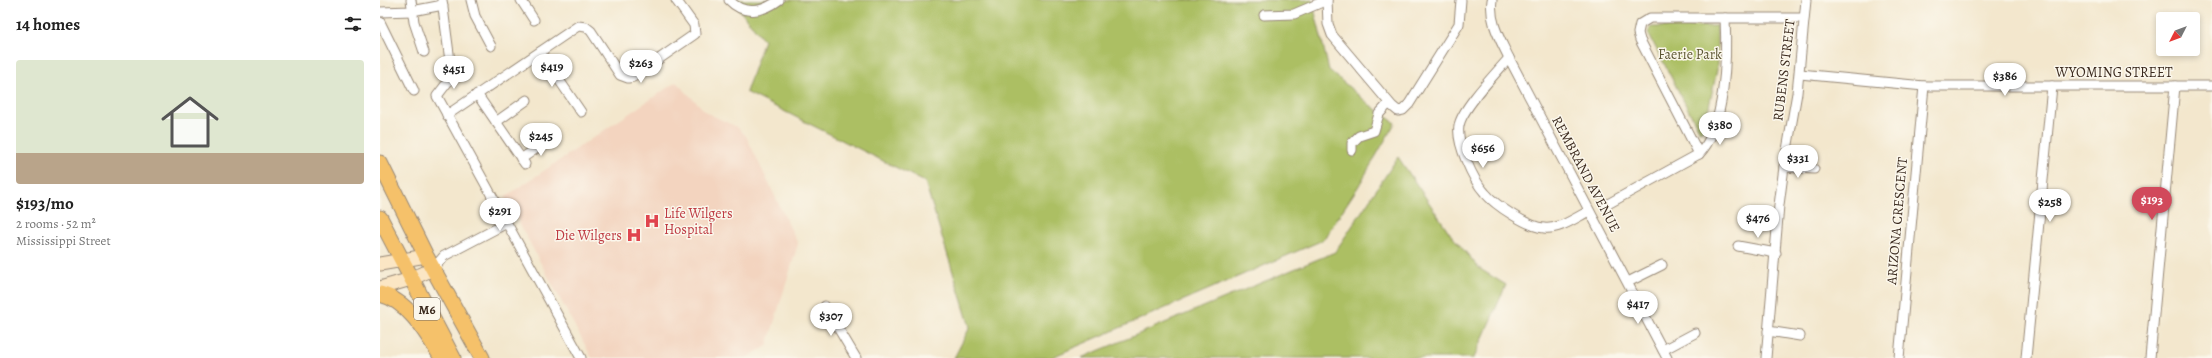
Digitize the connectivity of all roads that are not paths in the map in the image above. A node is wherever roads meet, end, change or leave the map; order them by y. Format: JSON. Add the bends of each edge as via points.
{"nodes":[{"id":1,"x":411,"y":0,"type":"edge"},
{"id":2,"x":471,"y":0,"type":"edge"},
{"id":3,"x":521,"y":0,"type":"edge"},
{"id":4,"x":676,"y":0,"type":"edge"},
{"id":5,"x":729,"y":0,"type":"edge"},
{"id":6,"x":779,"y":0,"type":"edge"},
{"id":7,"x":1327,"y":0,"type":"edge"},
{"id":8,"x":1461,"y":0,"type":"edge"},
{"id":9,"x":1492,"y":0,"type":"edge"},
{"id":10,"x":1806,"y":0,"type":"edge"},
{"id":11,"x":442,"y":3,"type":"edge"},
{"id":12,"x":412,"y":11,"type":"junction"},
{"id":13,"x":380,"y":12,"type":"edge"},
{"id":14,"x":1264,"y":15,"type":"dead end"},
{"id":15,"x":1725,"y":18,"type":"junction"},
{"id":16,"x":1804,"y":18,"type":"junction"},
{"id":17,"x":534,"y":20,"type":"dead end"},
{"id":18,"x":380,"y":22,"type":"edge"},
{"id":19,"x":491,"y":46,"type":"dead end"},
{"id":20,"x":424,"y":52,"type":"dead end"},
{"id":21,"x":540,"y":52,"type":"junction"},
{"id":22,"x":1509,"y":58,"type":"junction"},
{"id":23,"x":1800,"y":74,"type":"junction"},
{"id":24,"x":1924,"y":86,"type":"junction"},
{"id":25,"x":2052,"y":86,"type":"junction"},
{"id":26,"x":2175,"y":86,"type":"junction"},
{"id":27,"x":2212,"y":86,"type":"edge"},
{"id":28,"x":414,"y":91,"type":"dead end"},
{"id":29,"x":477,"y":94,"type":"junction"},
{"id":30,"x":527,"y":100,"type":"dead end"},
{"id":31,"x":1389,"y":103,"type":"junction"},
{"id":32,"x":581,"y":112,"type":"dead end"},
{"id":33,"x":447,"y":115,"type":"junction"},
{"id":34,"x":496,"y":122,"type":"junction"},
{"id":35,"x":550,"y":139,"type":"dead end"},
{"id":36,"x":1352,"y":150,"type":"dead end"},
{"id":37,"x":1699,"y":154,"type":"junction"},
{"id":38,"x":380,"y":164,"type":"edge"},
{"id":39,"x":1784,"y":167,"type":"junction"},
{"id":40,"x":1814,"y":169,"type":"dead end"},
{"id":41,"x":1606,"y":205,"type":"dead end"},
{"id":42,"x":1589,"y":211,"type":"junction"},
{"id":43,"x":380,"y":218,"type":"edge"},
{"id":44,"x":507,"y":223,"type":"junction"},
{"id":45,"x":1738,"y":246,"type":"dead end"},
{"id":46,"x":1776,"y":253,"type":"junction"},
{"id":47,"x":444,"y":256,"type":"junction"},
{"id":48,"x":402,"y":259,"type":"junction"},
{"id":49,"x":429,"y":262,"type":"junction"},
{"id":50,"x":380,"y":264,"type":"edge"},
{"id":51,"x":1662,"y":265,"type":"dead end"},
{"id":52,"x":411,"y":279,"type":"junction"},
{"id":53,"x":1628,"y":282,"type":"junction"},
{"id":54,"x":380,"y":288,"type":"edge"},
{"id":55,"x":380,"y":294,"type":"edge"},
{"id":56,"x":825,"y":306,"type":"dead end"},
{"id":57,"x":1768,"y":331,"type":"junction"},
{"id":58,"x":1695,"y":333,"type":"dead end"},
{"id":59,"x":1800,"y":336,"type":"dead end"},
{"id":60,"x":1665,"y":354,"type":"edge"},
{"id":61,"x":2152,"y":357,"type":"edge"},
{"id":62,"x":442,"y":358,"type":"edge"},
{"id":63,"x":453,"y":358,"type":"edge"},
{"id":64,"x":482,"y":358,"type":"edge"},
{"id":65,"x":581,"y":358,"type":"edge"},
{"id":66,"x":856,"y":358,"type":"edge"},
{"id":67,"x":1766,"y":358,"type":"edge"},
{"id":68,"x":1899,"y":358,"type":"edge"},
{"id":69,"x":2026,"y":358,"type":"edge"}],
"edges":[{"from":1,"to":12,"type":"street"},
{"from":2,"to":19,"type":"street","via":[[475,16]]},
{"from":3,"to":17,"type":"street"},
{"from":4,"to":21,"type":"street","via":[[694,25],[695,34],[633,77],[620,75],[591,31],[582,25],[573,28]]},
{"from":5,"to":6,"type":"street","via":[[735,7],[750,11],[765,10]]},
{"from":7,"to":14,"type":"street","via":[[1294,14]]},
{"from":7,"to":31,"type":"street","via":[[1328,24],[1332,35]]},
{"from":8,"to":31,"type":"street","via":[[1459,24],[1409,104],[1403,110],[1398,110]]},
{"from":9,"to":22,"type":"street","name":"REMBRAND AVENUE","via":[[1494,27]]},
{"from":10,"to":16,"type":"street","name":"RUBENS STREET"},
{"from":11,"to":12,"type":"street"},
{"from":11,"to":33,"type":"street","via":[[451,69],[447,83],[437,96]]},
{"from":12,"to":13,"type":"street"},
{"from":12,"to":20,"type":"street"},
{"from":15,"to":16,"type":"street"},
{"from":15,"to":37,"type":"street","via":[[1725,68],[1715,129],[1710,141]]},
{"from":15,"to":37,"type":"street","via":[[1650,18],[1643,21],[1638,28],[1645,50]]},
{"from":16,"to":23,"type":"street","name":"RUBENS STREET"},
{"from":18,"to":28,"type":"street"},
{"from":21,"to":29,"type":"street"},
{"from":21,"to":32,"type":"street"},
{"from":22,"to":42,"type":"street","name":"REMBRAND AVENUE"},
{"from":22,"to":42,"type":"street","via":[[1464,112],[1459,125],[1462,148],[1480,186],[1491,198],[1516,216],[1543,228],[1555,227]]},
{"from":23,"to":24,"type":"street","name":"WYOMING STREET"},
{"from":23,"to":39,"type":"street","name":"RUBENS STREET"},
{"from":24,"to":25,"type":"street","name":"WYOMING STREET"},
{"from":24,"to":68,"type":"street","name":"ARIZONA CRESCENT"},
{"from":25,"to":26,"type":"street","name":"WYOMING STREET"},
{"from":25,"to":69,"type":"street"},
{"from":26,"to":27,"type":"street","name":"WYOMING STREET"},
{"from":26,"to":61,"type":"street"},
{"from":29,"to":33,"type":"street"},
{"from":29,"to":34,"type":"street"},
{"from":30,"to":34,"type":"street"},
{"from":31,"to":36,"type":"street","via":[[1379,114],[1374,131],[1357,137],[1352,143]]},
{"from":33,"to":44,"type":"street"},
{"from":34,"to":35,"type":"street","via":[[523,162]]},
{"from":37,"to":41,"type":"street"},
{"from":38,"to":49,"type":"main road","number":"M6"},
{"from":39,"to":40,"type":"street"},
{"from":39,"to":46,"type":"street","name":"RUBENS STREET"},
{"from":42,"to":53,"type":"street","name":"REMBRAND AVENUE"},
{"from":43,"to":48,"type":"main road","number":"M6"},
{"from":44,"to":47,"type":"street"},
{"from":44,"to":65,"type":"street"},
{"from":45,"to":46,"type":"street"},
{"from":46,"to":57,"type":"street","name":"RUBENS STREET"},
{"from":47,"to":49,"type":"street"},
{"from":47,"to":49,"type":"street"},
{"from":48,"to":49,"type":"main road"},
{"from":48,"to":50,"type":"main road"},
{"from":48,"to":52,"type":"main road","number":"M6"},
{"from":49,"to":52,"type":"main road"},
{"from":49,"to":64,"type":"main road","number":"M6"},
{"from":51,"to":53,"type":"street"},
{"from":52,"to":54,"type":"main road"},
{"from":52,"to":63,"type":"main road","number":"M6"},
{"from":53,"to":60,"type":"street","name":"REMBRAND AVENUE"},
{"from":55,"to":62,"type":"main road","via":[[392,297],[402,304]]},
{"from":56,"to":66,"type":"street"},
{"from":57,"to":59,"type":"street"},
{"from":57,"to":67,"type":"street","name":"RUBENS STREET"},
{"from":58,"to":60,"type":"street"}]}
